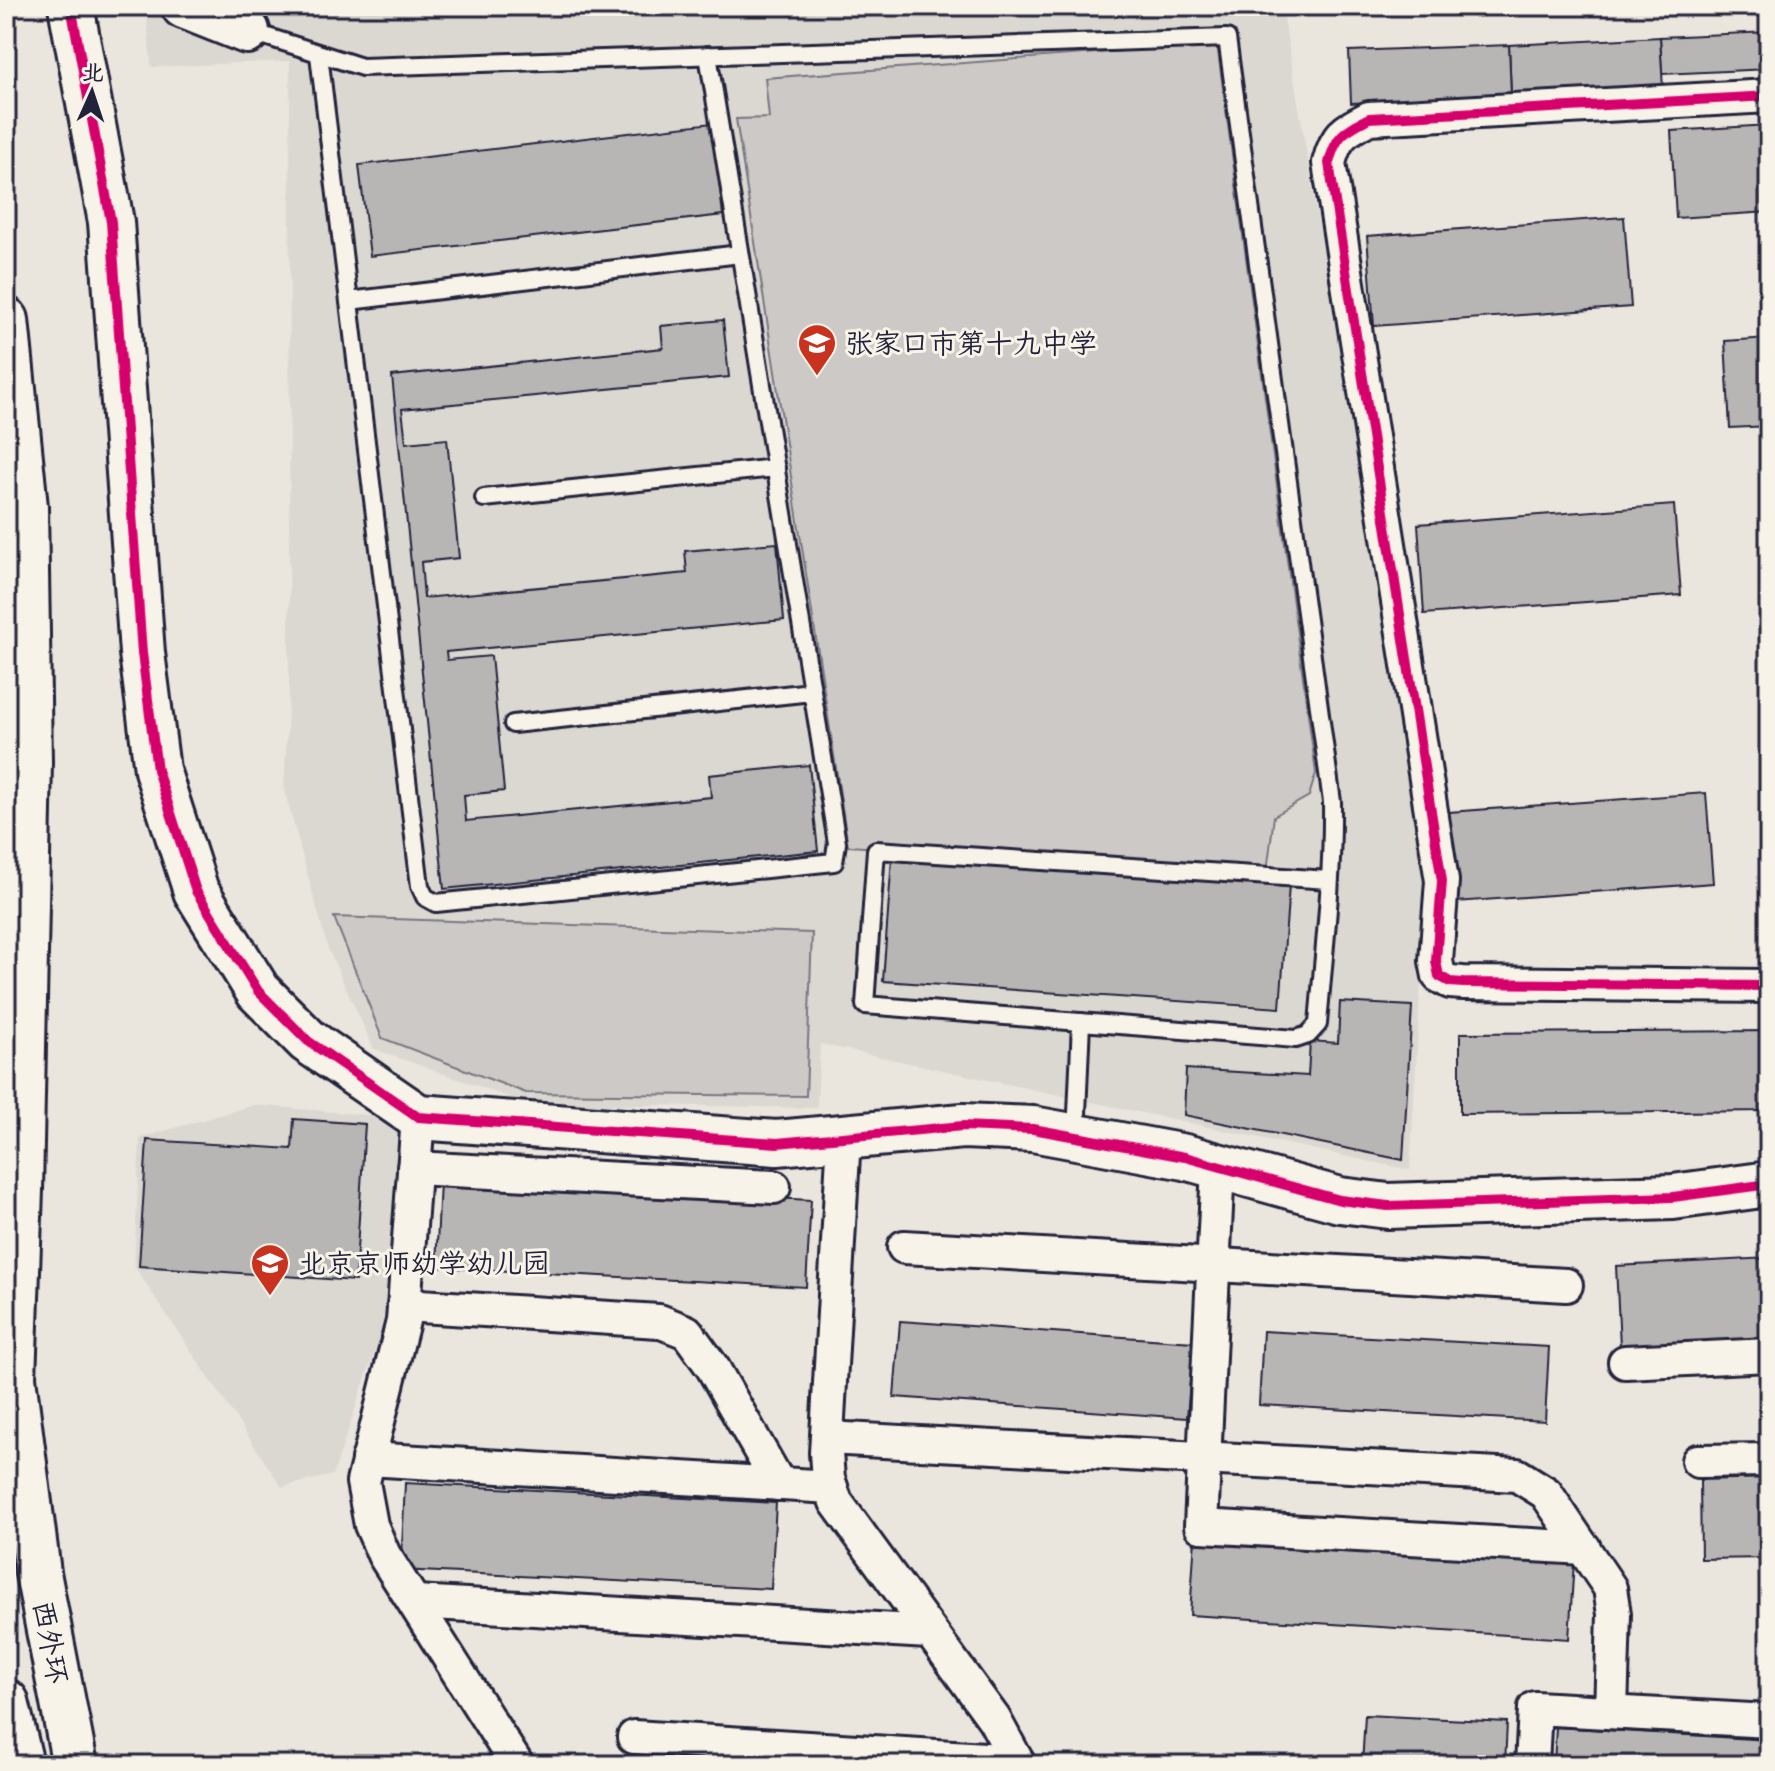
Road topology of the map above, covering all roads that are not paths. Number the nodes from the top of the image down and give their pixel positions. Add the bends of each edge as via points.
1 (71, 6) edge
2 (184, 6) edge
3 (247, 31) joint
4 (319, 55) junction
5 (708, 55) junction
6 (1769, 96) edge
7 (740, 254) junction
8 (349, 301) junction
9 (6, 320) edge
10 (776, 468) junction
11 (484, 498) dead end
12 (812, 692) junction
13 (513, 724) dead end
14 (1329, 880) junction
15 (1769, 986) edge
16 (1081, 1022) junction
17 (418, 1117) junction
18 (1076, 1136) junction
19 (844, 1137) junction
20 (1218, 1166) junction
21 (414, 1168) junction
22 (1769, 1184) edge
23 (774, 1187) dead end
24 (904, 1247) dead end
25 (1213, 1265) junction
26 (1566, 1285) dead end
27 (404, 1305) junction
28 (1769, 1355) edge
29 (1625, 1362) dead end
30 (827, 1438) junction
31 (1204, 1457) junction
32 (368, 1459) junction
33 (1769, 1460) edge
34 (1698, 1461) dead end
35 (779, 1484) junction
36 (831, 1487) junction
37 (1584, 1548) junction
38 (416, 1602) junction
39 (929, 1632) junction
40 (6, 1702) edge
41 (1611, 1712) junction
42 (1769, 1721) edge
43 (634, 1737) dead end
44 (1018, 1763) edge
45 (21, 1765) edge
46 (75, 1765) edge
47 (517, 1765) edge
48 (1532, 1765) edge

1 - 17 main road via 111,222 142,653 157,770 196,891 258,991 308,1041
2 - 3 main road
3 - 4 lane
4 - 5 lane via 362,67
4 - 8 lane
5 - 7 lane
5 - 14 lane via 1227,38 1332,802
6 - 15 street via 1369,118 1334,143 1329,163 1442,881 1439,976 1463,983
7 - 8 lane
7 - 10 lane
8 - 12 lane via 425,897 436,903 834,862 837,843
9 - 46 main road, 西外环 via 25,507 29,762 13,1378 38,1573
10 - 11 lane
10 - 12 lane
12 - 13 lane
14 - 16 lane via 1318,1024 1308,1035 1296,1039
14 - 16 lane via 876,850 865,1005
16 - 18 lane
17 - 19 main road via 777,1143
17 - 21 street
18 - 19 main road via 963,1126
18 - 20 main road
19 - 30 street
20 - 22 main road via 1340,1200 1388,1206 1673,1197
20 - 25 street
21 - 23 street
21 - 27 street
24 - 25 street
25 - 26 street
25 - 31 street
27 - 32 street
27 - 35 street via 659,1321 687,1332
28 - 29 street
30 - 31 street
30 - 36 street
31 - 37 street via 1517,1475 1546,1493
31 - 37 street via 1201,1526
32 - 35 street
32 - 38 street via 363,1482 371,1525
33 - 34 street
35 - 36 street
36 - 39 street via 836,1502
37 - 41 street via 1610,1588
38 - 39 street
38 - 47 street
39 - 44 street via 994,1719
40 - 45 main road, 西外环
41 - 42 street
41 - 48 street via 1535,1708
43 - 44 street

